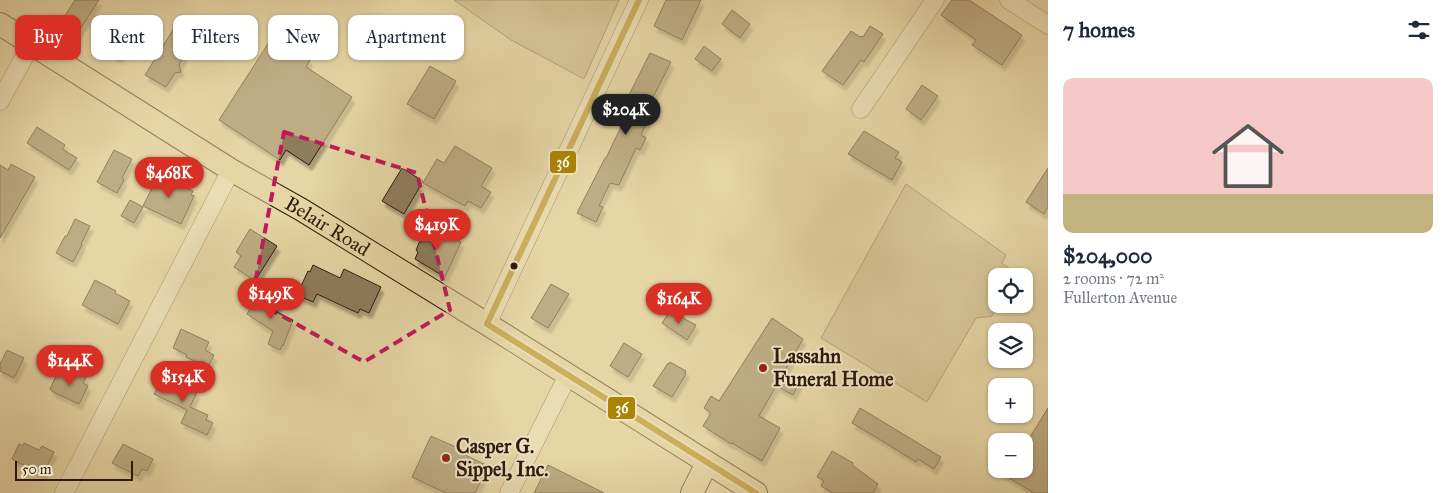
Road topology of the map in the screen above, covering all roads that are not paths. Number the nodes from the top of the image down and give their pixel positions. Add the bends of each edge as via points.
1 (639, 0) edge
2 (934, 0) edge
3 (1009, 0) edge
4 (0, 24) edge
5 (1048, 25) edge
6 (15, 34) edge
7 (23, 60) edge
8 (56, 60) edge
9 (0, 101) edge
10 (861, 109) dead end
11 (231, 170) junction
12 (487, 324) junction
13 (568, 375) junction
14 (707, 463) junction
15 (64, 493) edge
16 (510, 493) edge
17 (692, 493) edge
18 (756, 493) edge

1 - 12 street
2 - 10 street
3 - 5 street
4 - 6 main road, Belair Road
7 - 9 street
8 - 11 main road, Belair Road
11 - 12 main road, Belair Road
11 - 15 street
12 - 13 main road, Belair Road
13 - 14 main road, Belair Road
13 - 16 street
14 - 17 main road
14 - 18 main road, Belair Road

